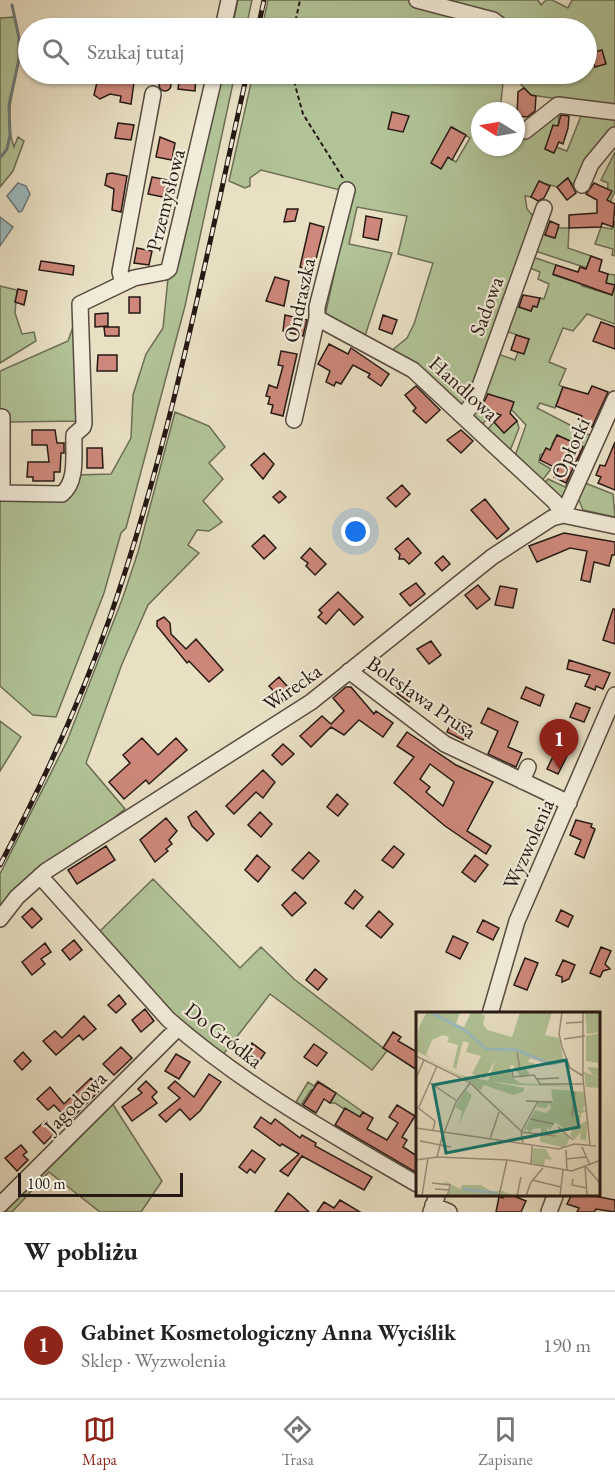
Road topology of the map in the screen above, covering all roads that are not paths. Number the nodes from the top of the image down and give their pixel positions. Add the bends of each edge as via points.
1 (229, 0) edge
2 (417, 0) edge
3 (225, 18) edge
4 (485, 18) edge
5 (213, 84) edge
6 (153, 94) dead end
7 (615, 112) edge
8 (525, 131) dead end
9 (615, 135) edge
10 (582, 184) dead end
11 (347, 190) road end
12 (544, 208) dead end
13 (123, 283) junction
14 (317, 318) junction
15 (615, 399) edge
16 (464, 415) junction
17 (0, 417) edge
18 (294, 420) dead end
19 (563, 515) junction
20 (615, 526) edge
21 (349, 671) junction
22 (615, 695) edge
23 (569, 803) junction
24 (40, 876) junction
25 (0, 919) edge
26 (491, 1012) edge
27 (178, 1028) junction
28 (416, 1183) edge
29 (555, 1197) edge
30 (435, 1201) edge
31 (0, 1205) edge
32 (448, 1212) edge
33 (549, 1212) edge

1 - 3 street
2 - 4 street
5 - 13 street, Przemysłowa via 170,269
6 - 13 street via 120,272
7 - 8 street via 555,106
9 - 10 street via 591,165
11 - 14 street, Ondraszka
12 - 16 street, Sadowa via 475,400
13 - 17 street, Przemysłowa via 80,304 84,423 74,435 71,484 62,494 2,493
14 - 16 street, Handlowa via 413,370
14 - 18 street, Ondraszka
15 - 19 street, Opłotki
16 - 19 street, Handlowa via 555,502
19 - 20 street
19 - 21 street, Wirecka via 552,518 492,557
21 - 23 street, Bolesława Prusa via 440,741 525,775
21 - 24 street, Wirecka via 311,702
22 - 23 street, Wyzwolenia
23 - 26 street, Wyzwolenia via 517,921
24 - 25 street, Wirecka
24 - 27 street, Do Gródka
27 - 28 street, Do Gródka via 250,1084
27 - 31 street, Jagodowa
29 - 33 street
30 - 32 street

